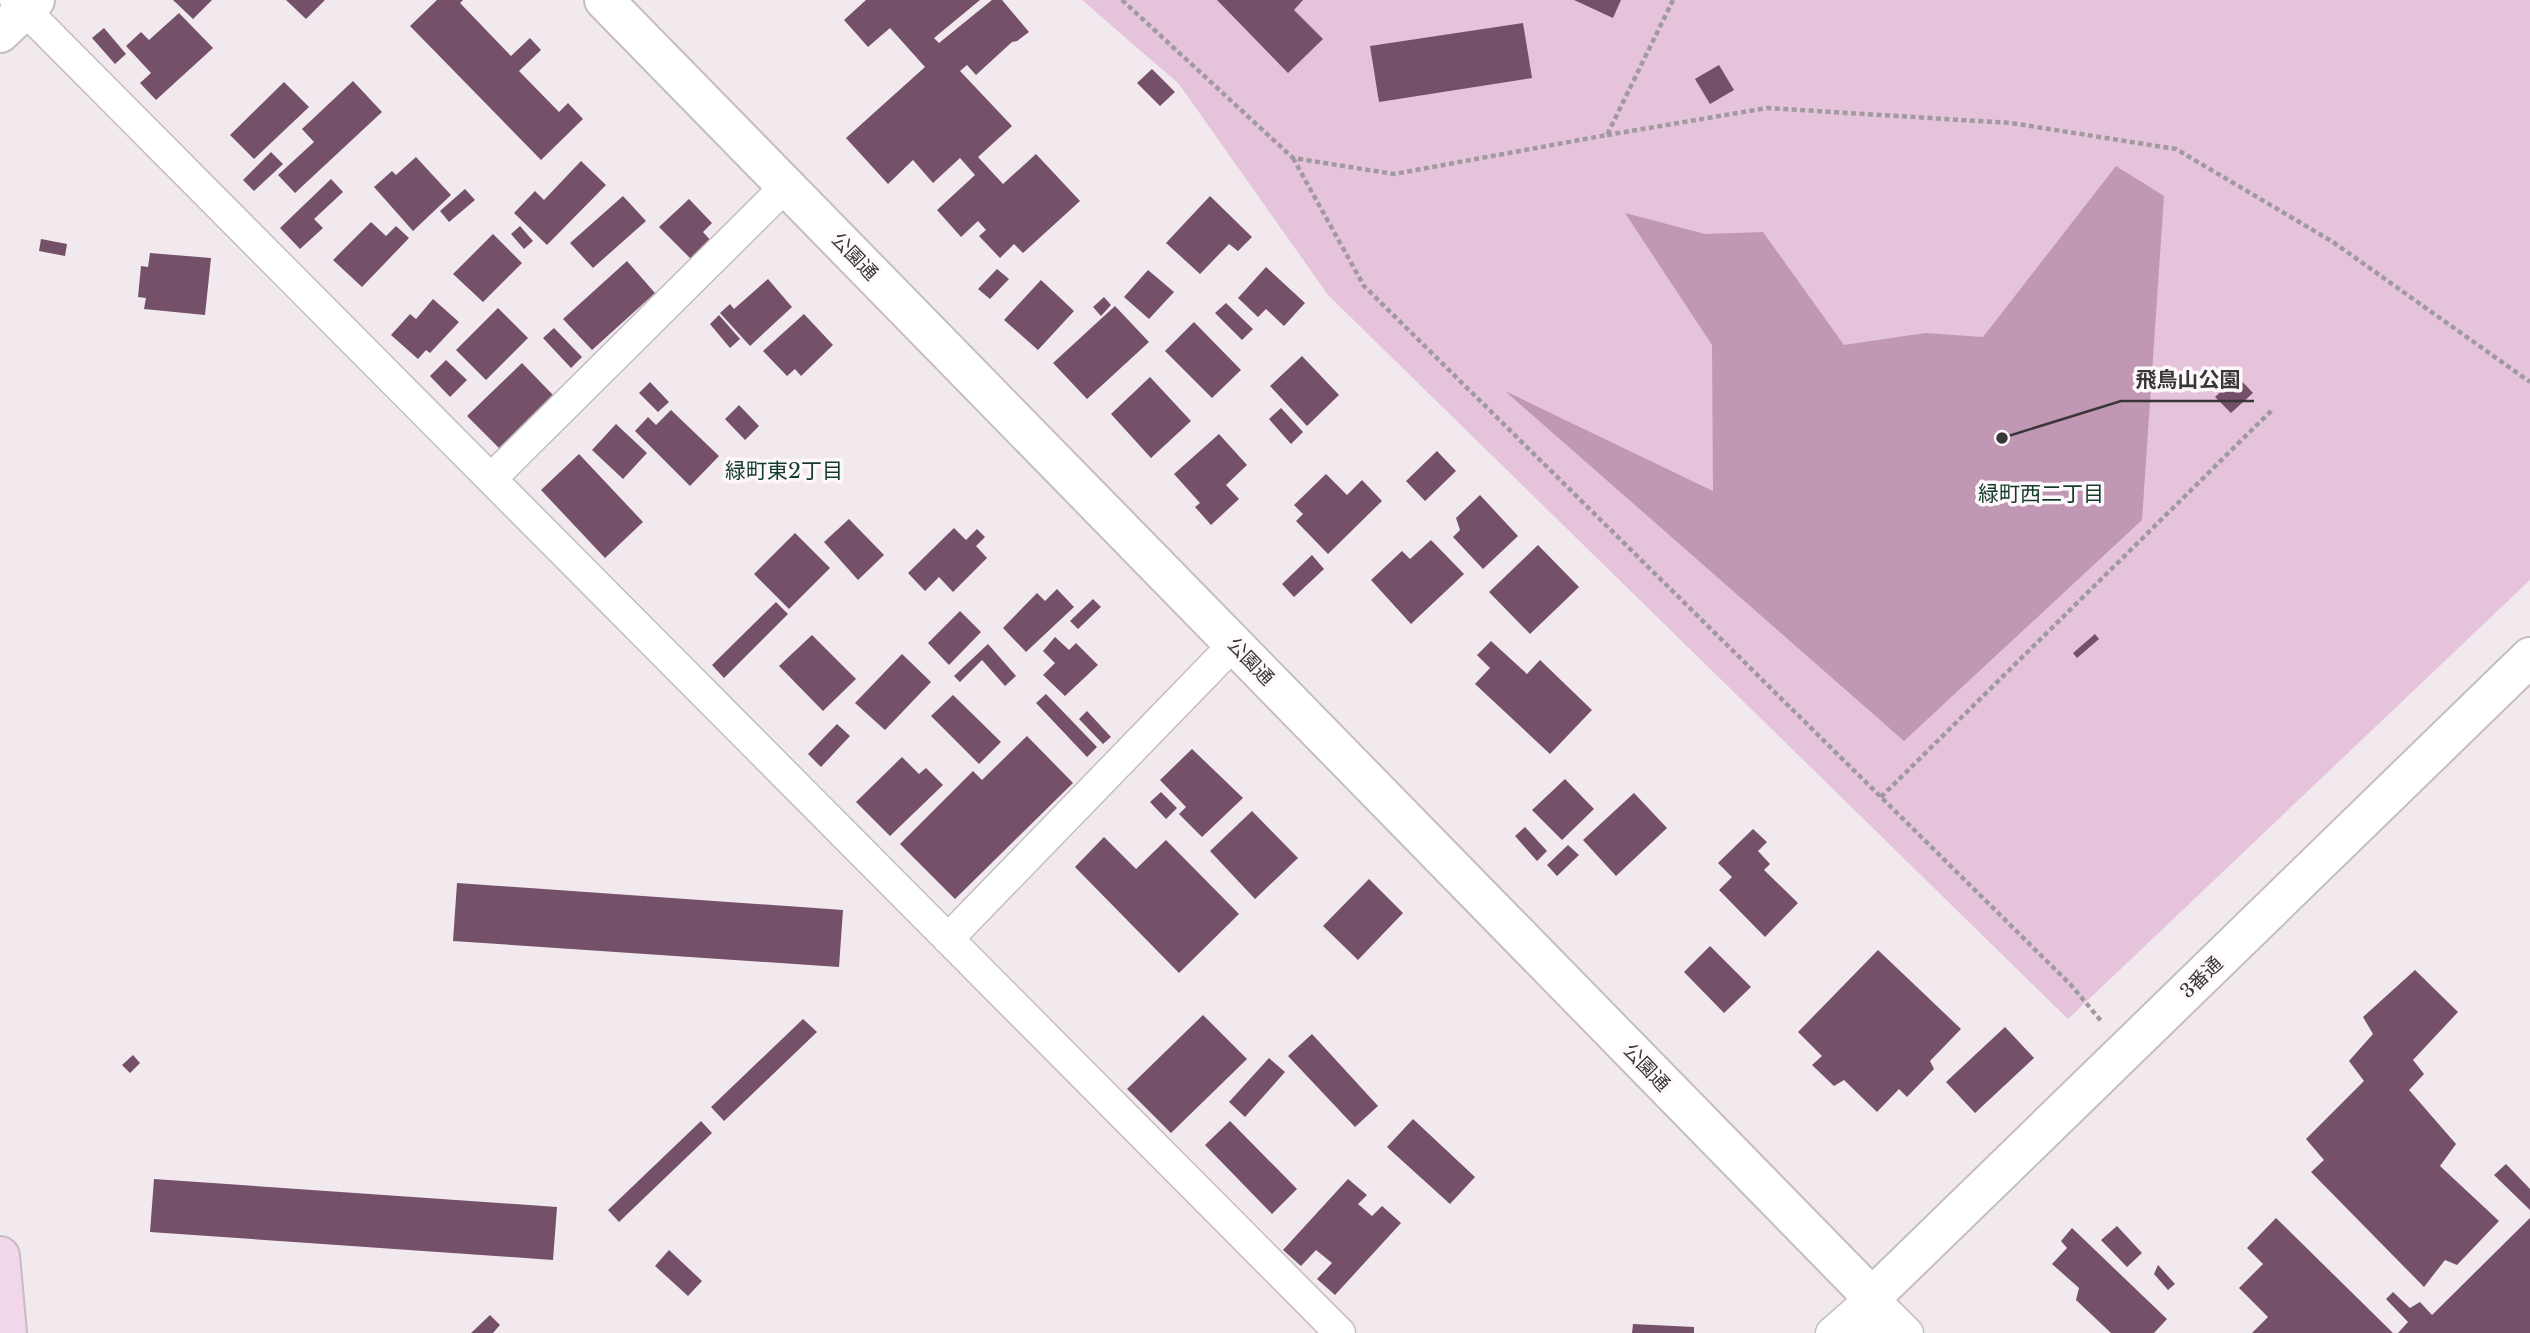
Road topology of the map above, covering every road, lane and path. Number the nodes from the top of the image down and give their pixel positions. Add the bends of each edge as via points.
1 (604, 0) edge
2 (1122, 0) edge
3 (1673, 0) edge
4 (19, 11) edge
5 (1607, 135) junction
6 (1293, 158) junction
7 (786, 186) junction
8 (2530, 382) edge
9 (2273, 409) dead end
10 (491, 479) junction
11 (1234, 644) junction
12 (2530, 657) edge
13 (1881, 797) junction
14 (948, 939) junction
15 (2102, 1022) dead end
16 (0, 1256) edge
17 (1872, 1315) edge
18 (7, 1333) edge
19 (1340, 1333) edge
20 (1831, 1333) edge
21 (1908, 1333) edge

1 - 7 street, 公園通
2 - 6 path
3 - 5 path
4 - 10 street
5 - 6 path via 1394,174
5 - 8 path via 1767,108 2011,123 2176,149 2333,242
6 - 13 path via 1364,286
7 - 10 street
7 - 11 street, 公園通
9 - 13 path
10 - 14 street
11 - 14 street
11 - 17 street, 公園通
12 - 17 street, 3番通
13 - 15 path via 2071,985
14 - 19 street
16 - 18 main road
17 - 20 street
17 - 21 street

